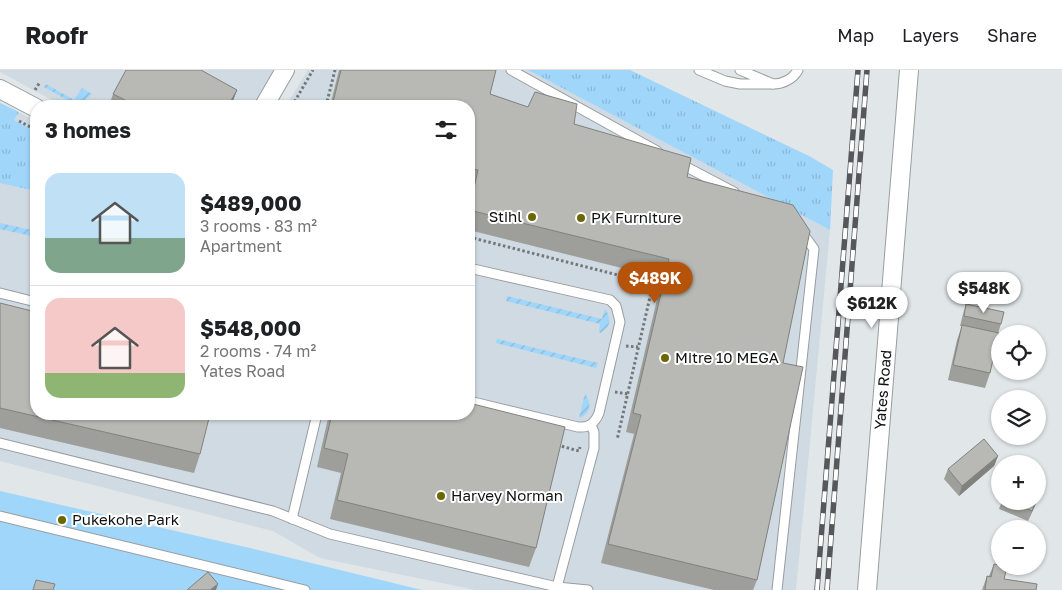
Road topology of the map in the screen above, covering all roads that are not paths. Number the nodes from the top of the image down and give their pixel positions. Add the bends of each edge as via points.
1 (285, 70) edge
2 (511, 70) edge
3 (699, 70) edge
4 (740, 70) edge
5 (798, 70) edge
6 (909, 70) edge
7 (772, 84) junction
8 (0, 89) edge
9 (36, 99) edge
10 (268, 100) edge
11 (738, 194) edge
12 (797, 225) edge
13 (475, 269) edge
14 (0, 293) edge
15 (30, 300) edge
16 (475, 402) edge
17 (316, 420) edge
18 (592, 425) junction
19 (0, 443) edge
20 (0, 516) edge
21 (292, 519) junction
22 (557, 587) junction
23 (306, 590) edge
24 (588, 590) edge
25 (777, 590) edge
26 (867, 590) edge

1 - 10 street
2 - 11 lane
3 - 7 lane via 740,84
4 - 7 lane
5 - 7 lane via 787,81
6 - 26 street, Yates Road
8 - 9 street
12 - 25 lane via 814,249
13 - 18 lane via 604,297 616,306 619,328 599,413
14 - 15 lane
16 - 18 lane via 578,427
17 - 21 lane
18 - 22 lane via 594,448
19 - 21 lane via 273,511
20 - 23 lane
21 - 22 lane via 330,534
22 - 24 lane

